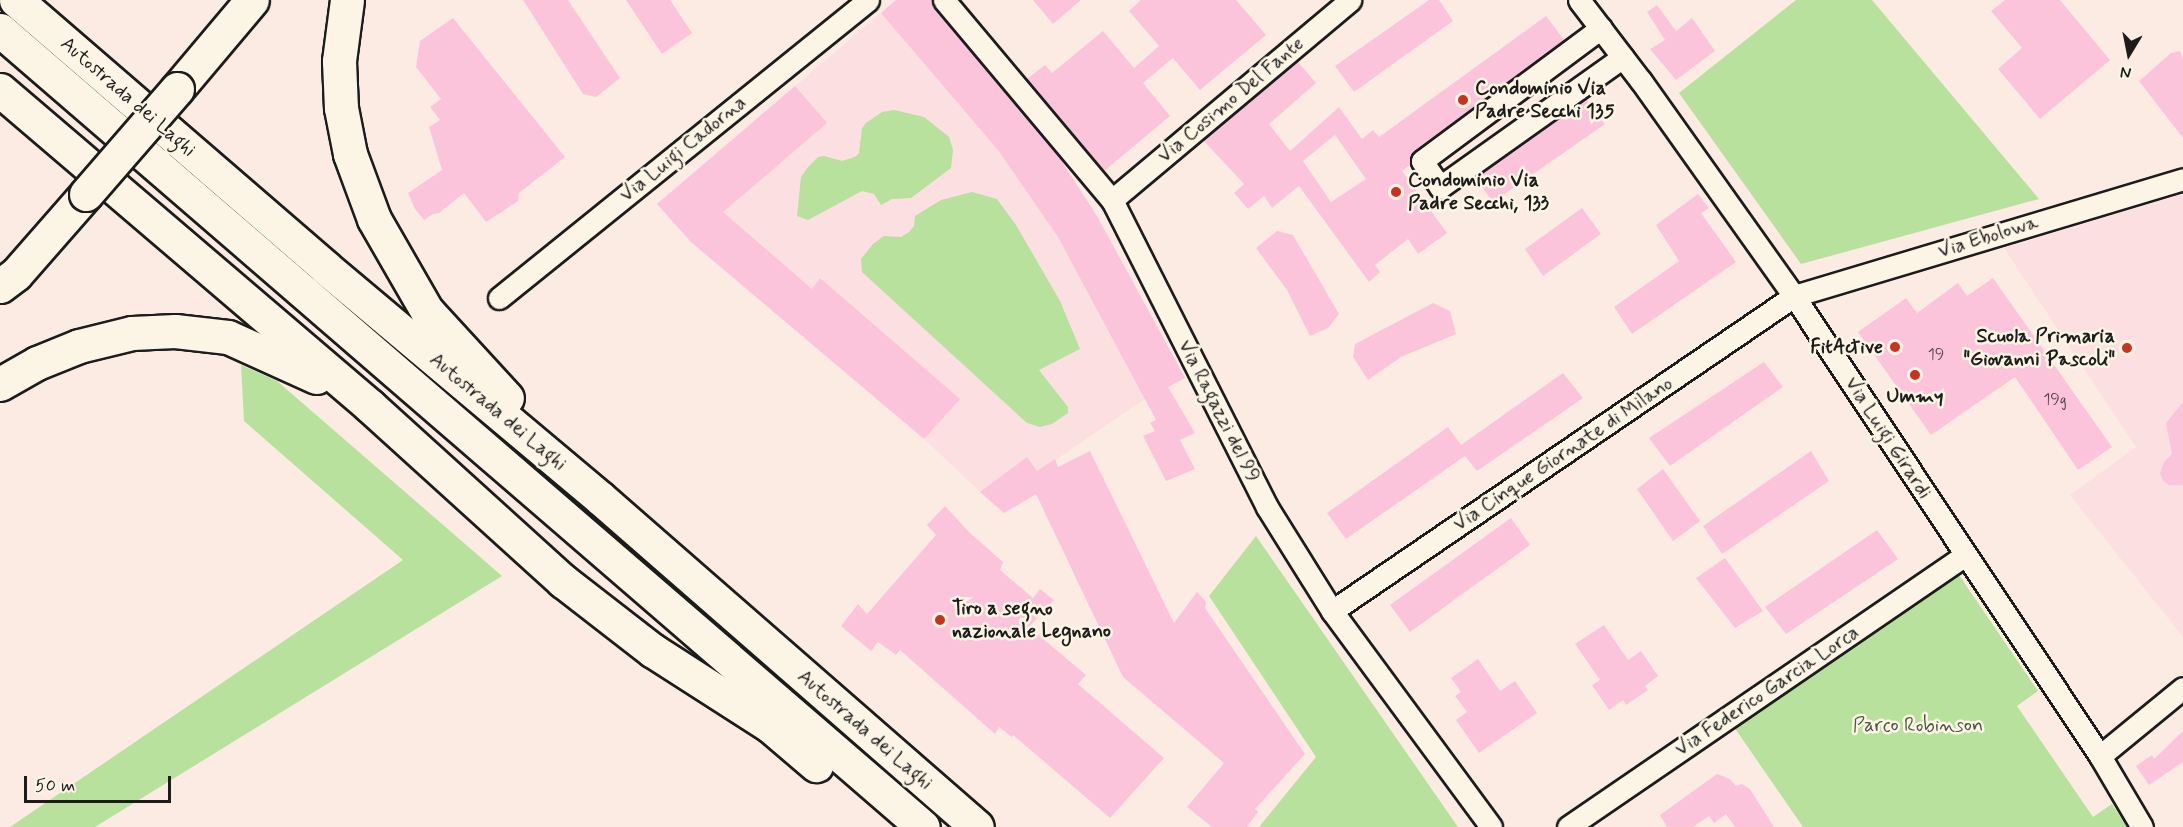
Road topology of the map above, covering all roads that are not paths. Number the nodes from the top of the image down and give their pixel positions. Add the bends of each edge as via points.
1 (16, 0) edge
2 (252, 0) edge
3 (347, 0) edge
4 (868, 0) edge
5 (944, 0) edge
6 (1350, 0) edge
7 (1579, 0) edge
8 (1601, 28) junction
9 (0, 30) edge
10 (1623, 57) junction
11 (0, 90) edge
12 (2183, 179) edge
13 (1112, 200) junction
14 (0, 286) edge
15 (1794, 296) junction
16 (499, 298) dead end
17 (0, 384) edge
18 (600, 498) junction
19 (475, 503) junction
20 (1965, 555) junction
21 (1332, 611) junction
22 (2183, 688) edge
23 (2100, 756) junction
24 (896, 827) edge
25 (923, 827) edge
26 (977, 827) edge
27 (1491, 827) edge
28 (1568, 827) edge
29 (2142, 827) edge

1 - 18 highway, Autostrada dei Laghi
2 - 14 highway, bridge via 16,274
3 - 18 highway via 339,62 341,108 350,154 374,219 427,311
4 - 16 street, Via Luigi Cadorna
5 - 13 street, Via Ragazzi del 99
6 - 13 street, Via Cosimo Del Fante
7 - 8 street, Via Luigi Girardi
8 - 10 street, Via Luigi Girardi
8 - 10 street via 1422,161 1440,187
9 - 25 highway, Autostrada dei Laghi
10 - 15 street, Via Luigi Girardi
11 - 19 highway via 370,406
12 - 15 street, Via Ebolowa
13 - 21 street, Via Ragazzi del 99 via 1267,507
15 - 20 street, Via Luigi Girardi
15 - 21 street, Via Cinque Giornate di Milano
17 - 19 highway via 79,346 132,333 175,331 228,337 320,380
18 - 26 highway, Autostrada dei Laghi
19 - 24 highway via 563,581 652,650 769,725
20 - 23 street, Via Luigi Girardi
20 - 28 street, Via Federico Garcia Lorca
21 - 27 street, Via Ragazzi del 99
22 - 23 street
23 - 29 street, Via Luigi Girardi

